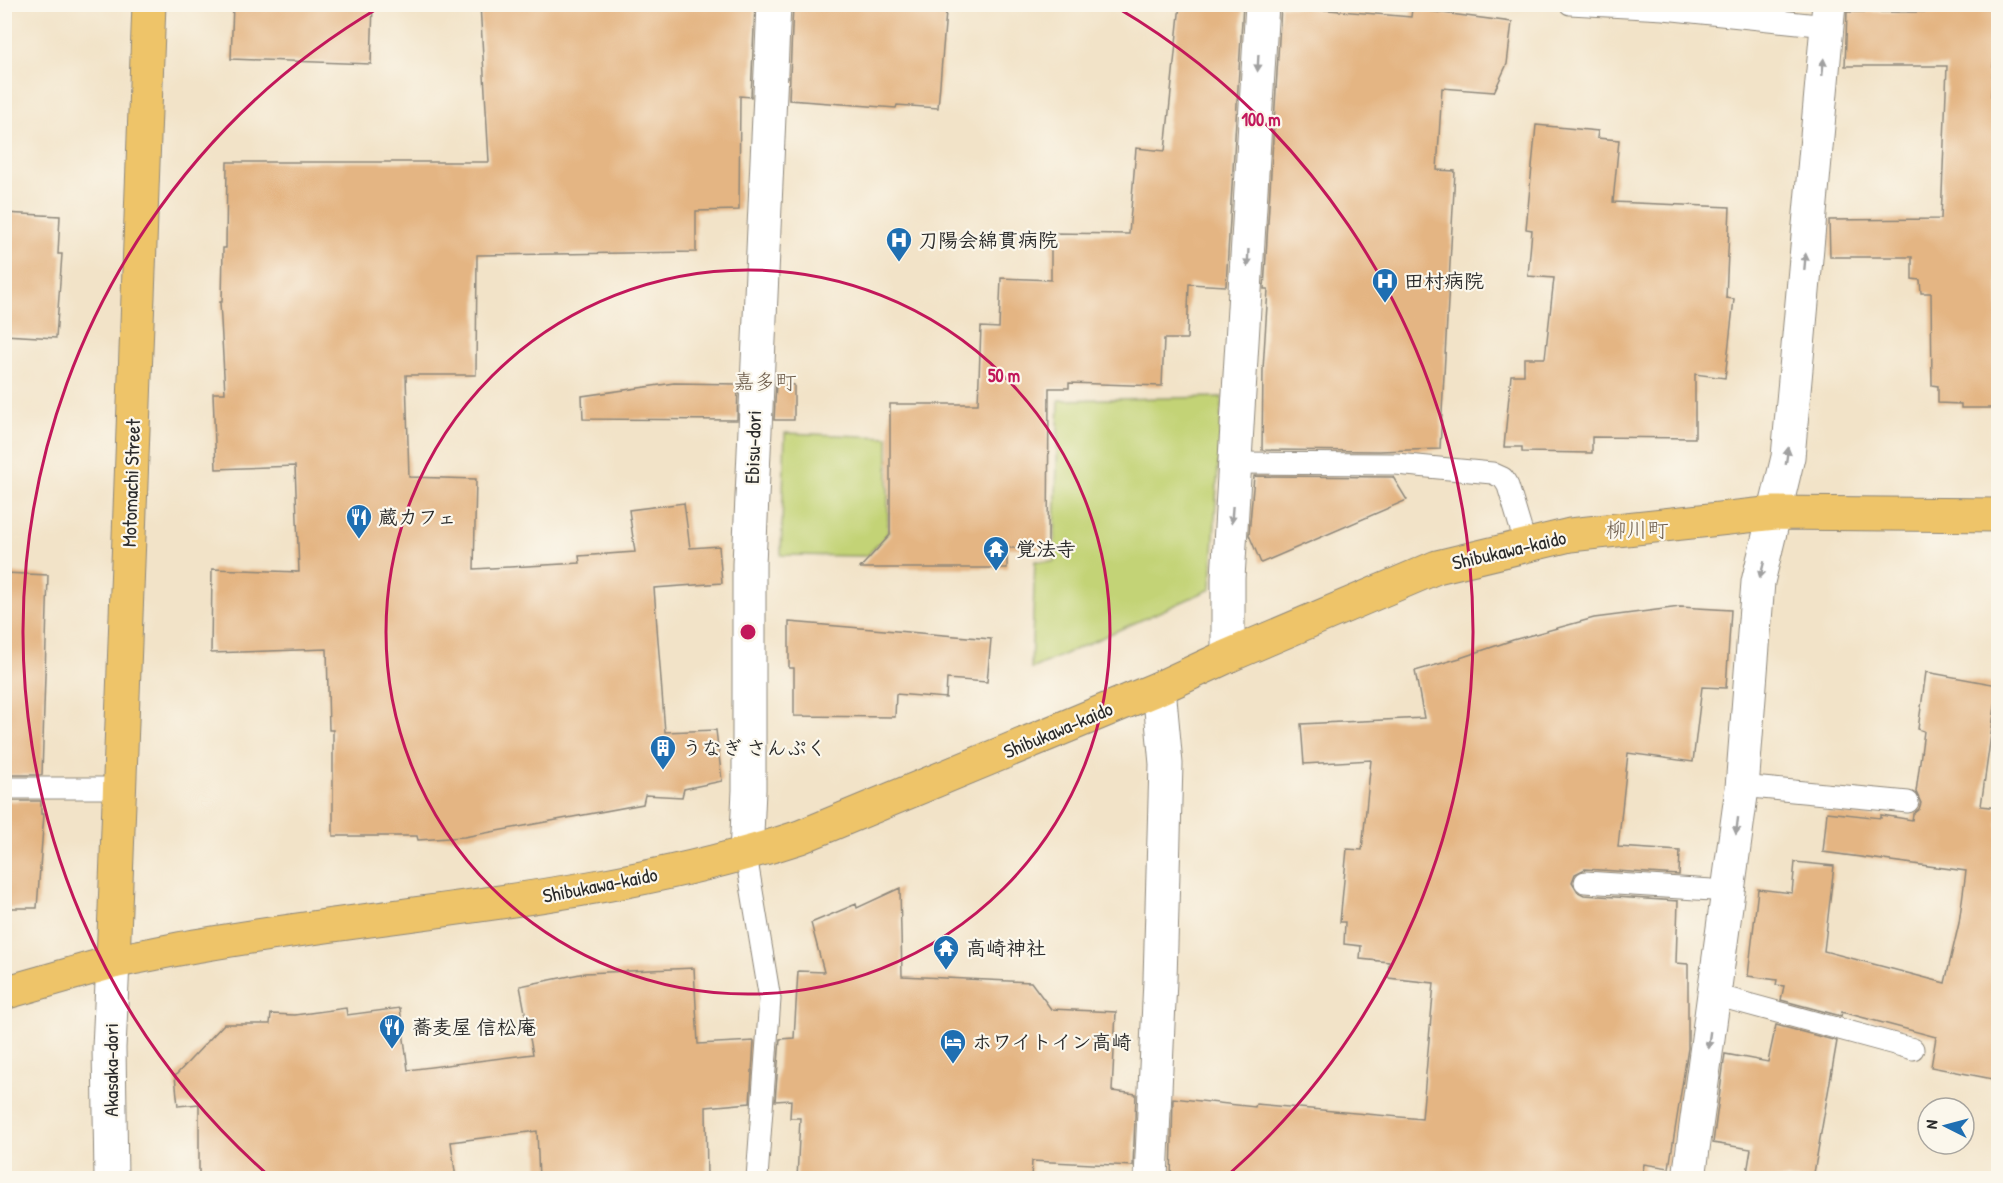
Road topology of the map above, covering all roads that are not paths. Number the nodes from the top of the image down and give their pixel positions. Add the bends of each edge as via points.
1 (149, 4) edge
2 (774, 4) edge
3 (1262, 4) edge
4 (1570, 4) edge
5 (1828, 15) edge
6 (1235, 463) junction
7 (1775, 513) junction
8 (1998, 515) edge
9 (1526, 546) junction
10 (1228, 656) junction
11 (1159, 688) junction
12 (1741, 786) junction
13 (4, 788) edge
14 (120, 788) junction
15 (1908, 802) dead end
16 (746, 855) junction
17 (1585, 882) dead end
18 (1728, 891) junction
19 (113, 962) junction
20 (4, 993) edge
21 (1715, 995) junction
22 (1913, 1049) dead end
23 (111, 1179) edge
24 (757, 1179) edge
25 (1151, 1179) edge
26 (1689, 1179) edge

1 - 14 main road, Motomachi Street
2 - 16 street, Ebisu-dori via 749,564
3 -> 6 street
4 - 5 lane
7 -> 5 street via 1788,457
6 - 9 lane via 1396,464 1492,473 1503,478 1508,486
6 -> 10 street
7 - 8 main road, Shibukawa-kaido
7 - 9 main road, Shibukawa-kaido via 1570,535
7 -> 12 street via 1758,582
9 - 10 main road, Shibukawa-kaido via 1437,567
10 - 11 main road, Shibukawa-kaido
11 - 16 main road, Shibukawa-kaido via 800,837
11 - 25 street via 1166,764
12 - 15 lane
12 -> 18 street
13 - 14 lane
14 - 19 main road, Motomachi Street
16 - 19 main road, Shibukawa-kaido via 510,902 207,944
16 - 24 lane via 770,999
17 - 18 lane
18 - 21 street
19 - 20 main road, Shibukawa-kaido
19 - 23 street, Akasaka-dori
21 - 22 lane
21 -> 26 street

